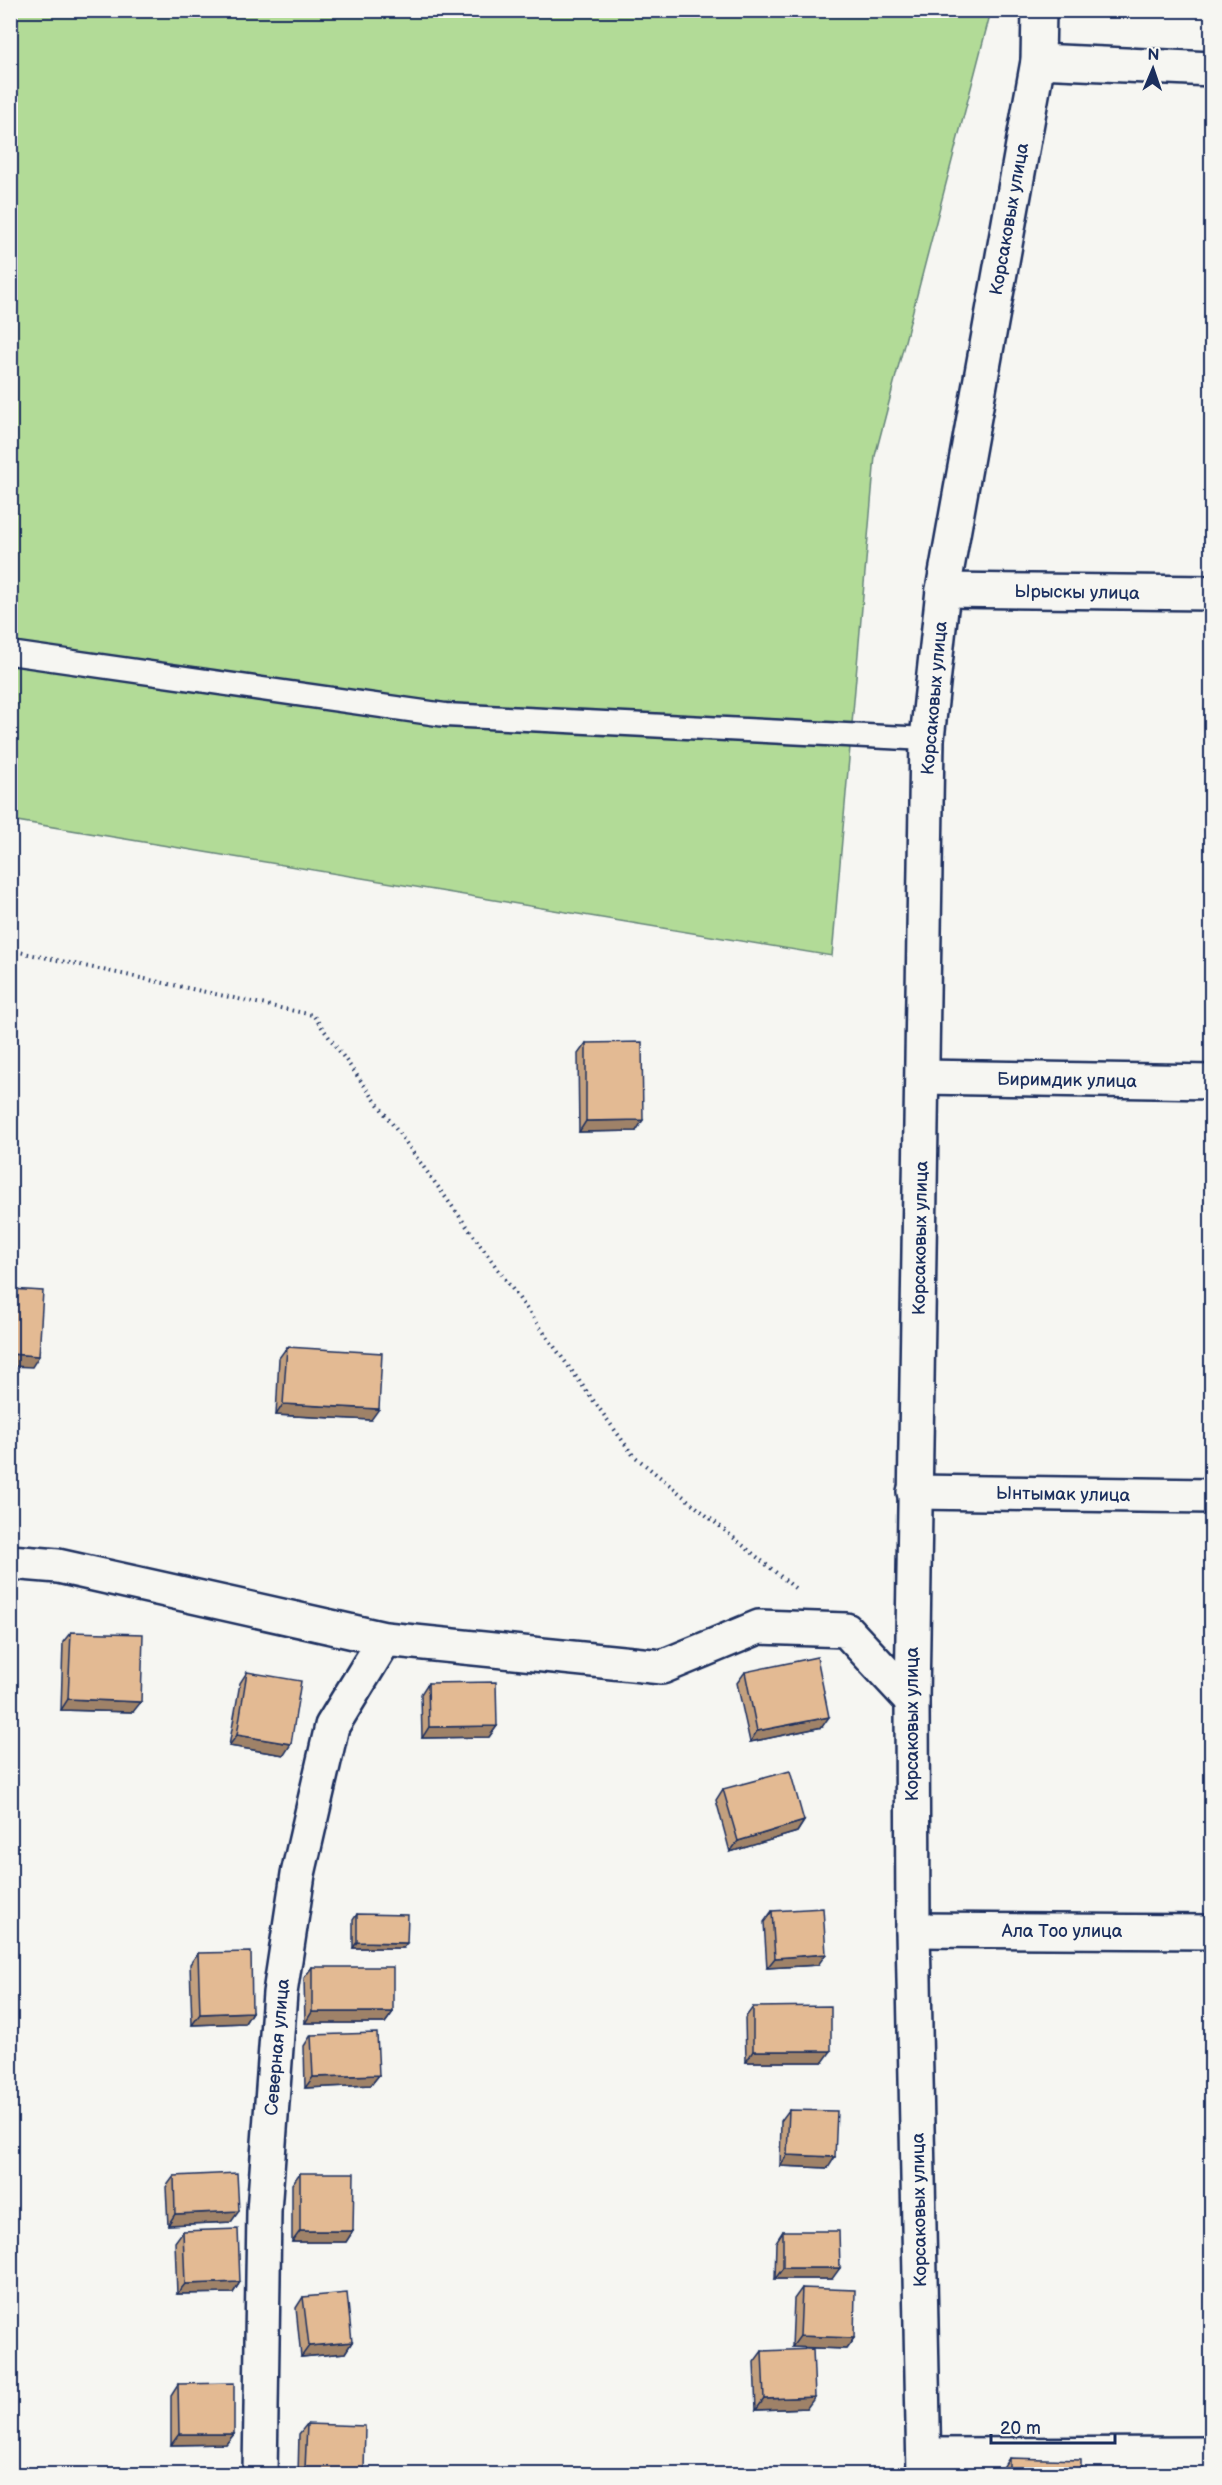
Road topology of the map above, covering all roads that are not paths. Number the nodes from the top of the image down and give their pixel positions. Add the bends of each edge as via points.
1 (1039, 10) edge
2 (1038, 61) junction
3 (1212, 69) edge
4 (943, 590) junction
5 (1212, 593) edge
6 (10, 653) edge
7 (927, 739) junction
8 (923, 1077) junction
9 (1212, 1082) edge
10 (914, 1492) junction
11 (1212, 1496) edge
12 (10, 1562) edge
13 (385, 1639) junction
14 (912, 1701) junction
15 (913, 1930) junction
16 (1212, 1932) edge
17 (1212, 2454) edge
18 (924, 2465) edge
19 (260, 2475) edge

1 - 2 street, Корсаковых улица
2 - 3 street
2 - 4 street, Корсаковых улица
4 - 5 street, Ырыскы улица
4 - 7 street, Корсаковых улица
6 - 7 lane via 446,715
7 - 8 street, Корсаковых улица
8 - 9 street, Биримдик улица
8 - 10 street, Корсаковых улица
10 - 11 street, Ынтымак улица
10 - 14 street, Корсаковых улица
12 - 13 street via 58,1566
13 - 14 street via 662,1667 759,1627 846,1630
13 - 19 street, Северная улица via 332,1726 298,1874 280,1992 264,2211
14 - 15 street, Корсаковых улица
15 - 16 street, Ала Тоо улица
15 - 18 street, Корсаковых улица
17 - 18 street

